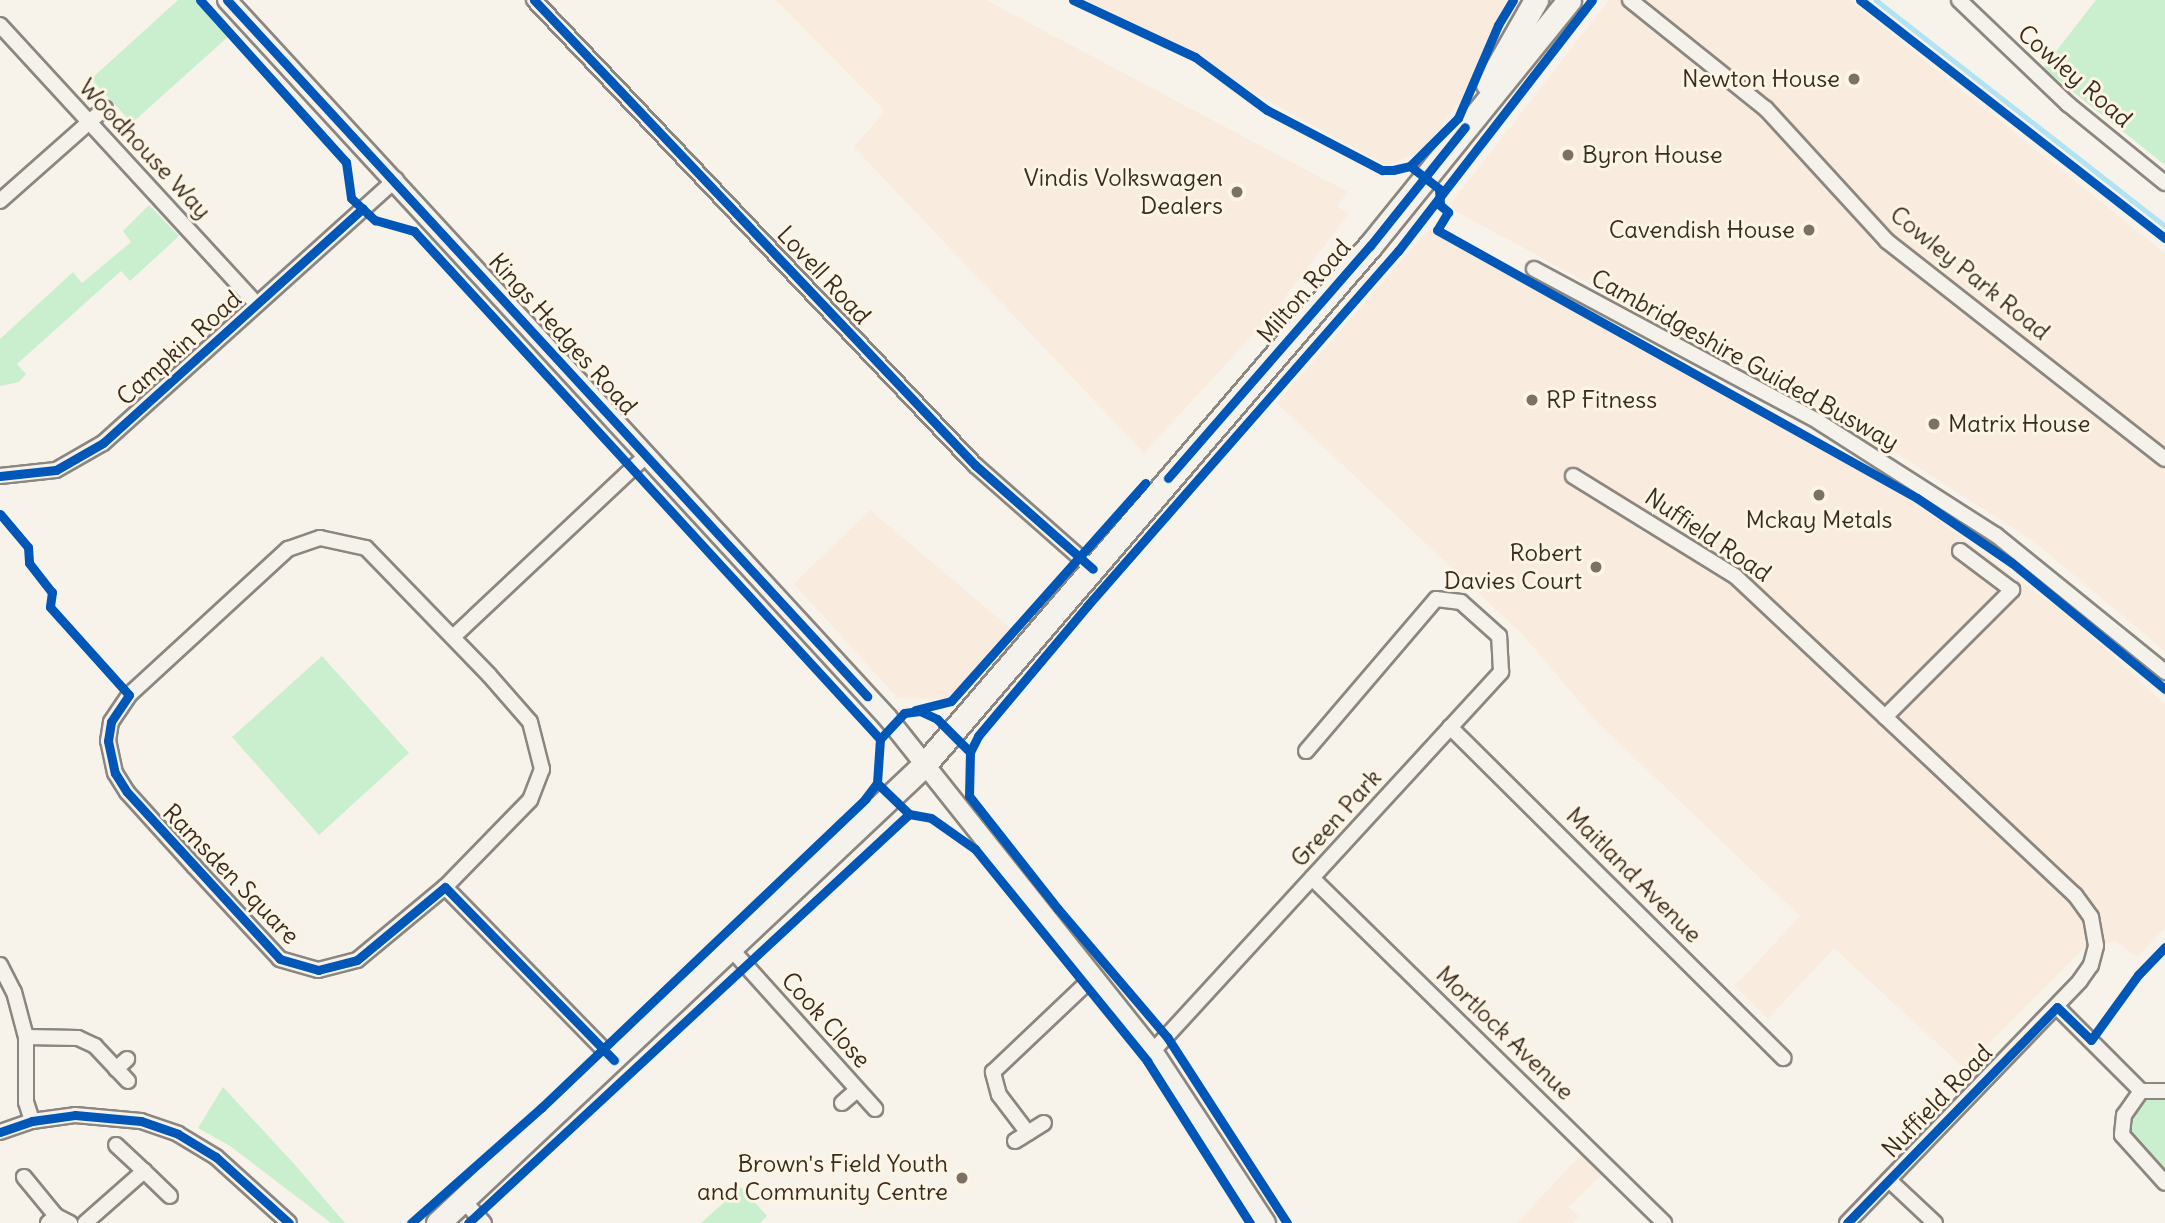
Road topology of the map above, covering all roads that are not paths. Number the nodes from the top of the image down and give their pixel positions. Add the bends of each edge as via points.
1 (227, 0) edge
2 (534, 0) edge
3 (1536, 0) edge
4 (1550, 0) edge
5 (1569, 0) edge
6 (1630, 0) edge
7 (1959, 0) edge
8 (0, 25) edge
9 (1507, 51) junction
10 (106, 108) dead end
11 (87, 123) junction
12 (1465, 127) junction
13 (396, 179) junction
14 (2165, 183) edge
15 (0, 201) edge
16 (1534, 269) dead end
17 (257, 304) junction
18 (647, 456) junction
19 (2165, 459) edge
20 (0, 476) edge
21 (1573, 476) dead end
22 (1960, 551) dead end
23 (1094, 569) junction
24 (453, 637) junction
25 (2165, 672) edge
26 (1885, 716) junction
27 (1450, 727) junction
28 (1306, 751) dead end
29 (925, 764) junction
30 (1312, 878) junction
31 (445, 887) junction
32 (732, 950) junction
33 (1, 971) edge
34 (1094, 976) junction
35 (2057, 1007) junction
36 (26, 1037) junction
37 (1153, 1051) junction
38 (1783, 1058) dead end
39 (614, 1060) junction
40 (128, 1081) dead end
41 (857, 1090) junction
42 (2141, 1091) junction
43 (2165, 1091) edge
44 (842, 1104) dead end
45 (875, 1110) dead end
46 (32, 1121) junction
47 (1044, 1123) dead end
48 (0, 1132) edge
49 (1028, 1133) junction
50 (1015, 1141) dead end
51 (116, 1145) dead end
52 (144, 1171) junction
53 (24, 1177) dead end
54 (1889, 1180) junction
55 (2165, 1183) edge
56 (170, 1196) dead end
57 (463, 1200) junction
58 (58, 1221) edge
59 (85, 1223) edge
60 (289, 1223) edge
61 (438, 1223) edge
62 (484, 1223) edge
63 (1266, 1223) edge
64 (1664, 1223) edge
65 (1847, 1223) edge
66 (1935, 1223) edge

1 - 13 street, Kings Hedges Road
2 - 23 street, Lovell Road via 975,465
3 - 9 main road, Milton Road
4 - 9 main road via 1528,34
5 - 12 main road, Milton Road
6 - 19 street, Cowley Park Road via 1766,109 1887,241
7 - 14 street, Cowley Road via 2068,104
8 - 11 street, Woodhouse Way
9 - 12 main road, Milton Road
10 - 11 street
11 - 15 street
11 - 17 street, Woodhouse Way
12 - 23 main road, Milton Road via 1370,246 1176,466
13 - 17 street, Campkin Road
13 - 18 street, Kings Hedges Road
16 - 25 street, Cambridgeshire Guided Busway via 1819,422 1996,535
17 - 20 street, Campkin Road via 103,443 56,470
18 - 24 street
18 - 29 street, Kings Hedges Road
21 - 26 street, Nuffield Road via 1735,576
22 - 26 street via 2012,590
23 - 29 main road, Milton Road
24 - 31 street, Ramsden Square via 530,722 542,769 530,800
24 - 31 street, Ramsden Square via 366,548 337,539 302,542 288,549 129,695 114,715 108,741 115,773 127,792 280,959 297,967 331,969 357,960
26 - 35 street, Nuffield Road via 2076,895 2091,917 2096,946 2091,965
27 - 28 street, Green Park via 1504,666 1499,636 1469,610 1445,597 1427,604 1412,628
27 - 30 street, Green Park
27 - 38 street, Maitland Avenue
29 - 32 main road, Milton Road
29 - 34 street, Kings Hedges Road
30 - 37 street, Green Park
30 - 64 street, Mortlock Avenue
31 - 39 street
32 - 39 main road, Milton Road
32 - 41 street, Cook Close
33 - 36 street
34 - 37 street, Kings Hedges Road
34 - 49 street via 993,1072 999,1095
35 - 42 street
35 - 54 street, Nuffield Road
36 - 40 street via 78,1038 121,1064
36 - 46 street via 26,1102
37 - 63 street, Kings Hedges Road
39 - 57 main road, Milton Road
41 - 44 street, Cook Close
41 - 45 street, Cook Close
42 - 43 street
42 - 55 street via 2124,1115 2122,1135
46 - 48 street
46 - 60 street via 104,1114 178,1134 216,1157
47 - 49 street
49 - 50 street
51 - 52 street
52 - 56 street
52 - 59 street
53 - 58 street
54 - 65 street, Nuffield Road
54 - 66 street
57 - 61 main road, Milton Road
57 - 62 street

